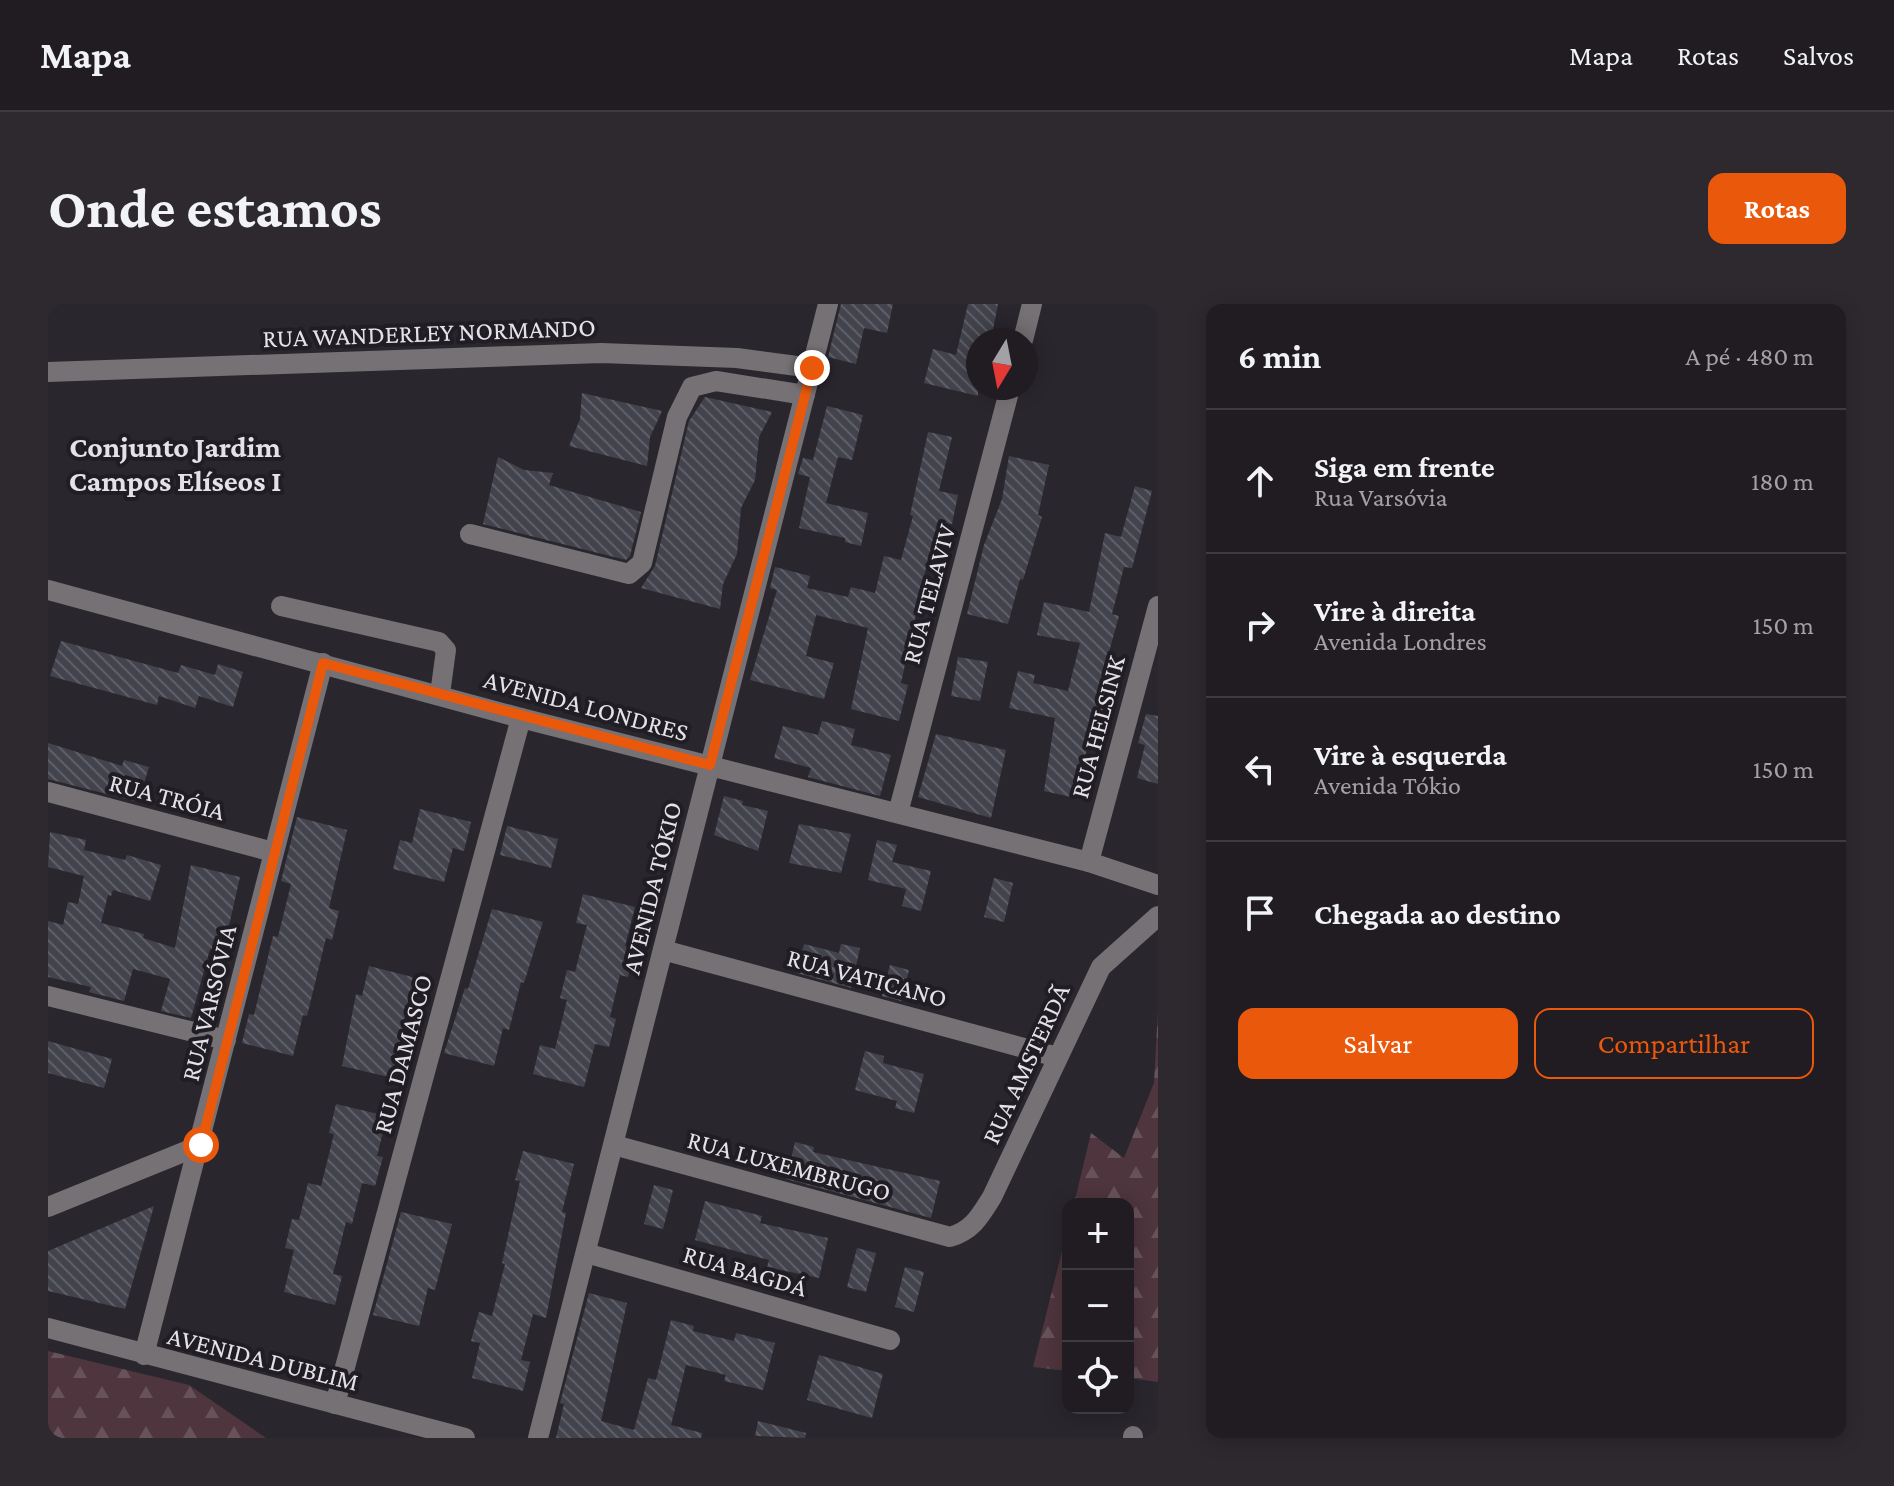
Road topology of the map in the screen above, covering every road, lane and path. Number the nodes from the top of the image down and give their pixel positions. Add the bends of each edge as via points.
1 (828, 304) edge
2 (1032, 304) edge
3 (1026, 328) edge
4 (812, 368) junction
5 (48, 372) edge
6 (805, 395) junction
7 (1007, 400) edge
8 (470, 534) dead end
9 (48, 590) edge
10 (281, 606) dead end
11 (1158, 606) edge
12 (323, 663) junction
13 (440, 694) junction
14 (521, 718) junction
15 (710, 765) junction
16 (48, 792) edge
17 (898, 813) junction
18 (273, 852) junction
19 (1089, 862) junction
20 (1158, 885) edge
21 (1158, 916) edge
22 (663, 950) junction
23 (48, 996) edge
24 (226, 1040) junction
25 (1057, 1057) junction
26 (201, 1145) junction
27 (614, 1145) junction
28 (48, 1207) edge
29 (950, 1237) joint
30 (586, 1253) junction
31 (48, 1328) edge
32 (890, 1340) dead end
33 (144, 1355) junction
34 (335, 1404) junction
35 (465, 1438) edge
36 (538, 1438) edge

1 - 4 street, AVENIDA TÓKIO
2 - 3 street
4 - 5 street, RUA WANDERLEY NORMANDO via 737,358 601,353
4 - 6 street, AVENIDA TÓKIO
6 - 8 street via 716,381 692,387 677,417 642,563 629,574
6 - 15 street, AVENIDA TÓKIO
7 - 17 street, RUA TELAVIV
9 - 12 street, AVENIDA LONDRES
10 - 13 street via 439,642 446,650
11 - 19 street, RUA HELSINK
12 - 13 street, AVENIDA LONDRES
12 - 18 street, RUA VARSÓVIA
13 - 14 street, AVENIDA LONDRES
14 - 15 street, AVENIDA LONDRES
14 - 34 street, RUA DAMASCO
15 - 17 street, AVENIDA LONDRES
15 - 22 street, AVENIDA TÓKIO
16 - 18 street, RUA TRÓIA
17 - 19 street, AVENIDA LONDRES
18 - 24 street, RUA VARSÓVIA
19 - 20 street, AVENIDA LONDRES
21 - 25 street, RUA AMSTERDÃ via 1101,967
22 - 25 street, RUA VATICANO
22 - 27 street, AVENIDA TÓKIO
23 - 24 street
24 - 26 street, RUA VARSÓVIA
25 - 29 street, RUA AMSTERDÃ via 992,1197 976,1223
26 - 28 street
26 - 33 street, RUA VARSÓVIA
27 - 29 street, RUA LUXEMBRUGO
27 - 30 street, AVENIDA TÓKIO
30 - 32 street, RUA BAGDÁ
30 - 36 street, AVENIDA TÓKIO
31 - 33 street, AVENIDA DUBLIM
33 - 34 street, AVENIDA DUBLIM
34 - 35 street, AVENIDA DUBLIM

